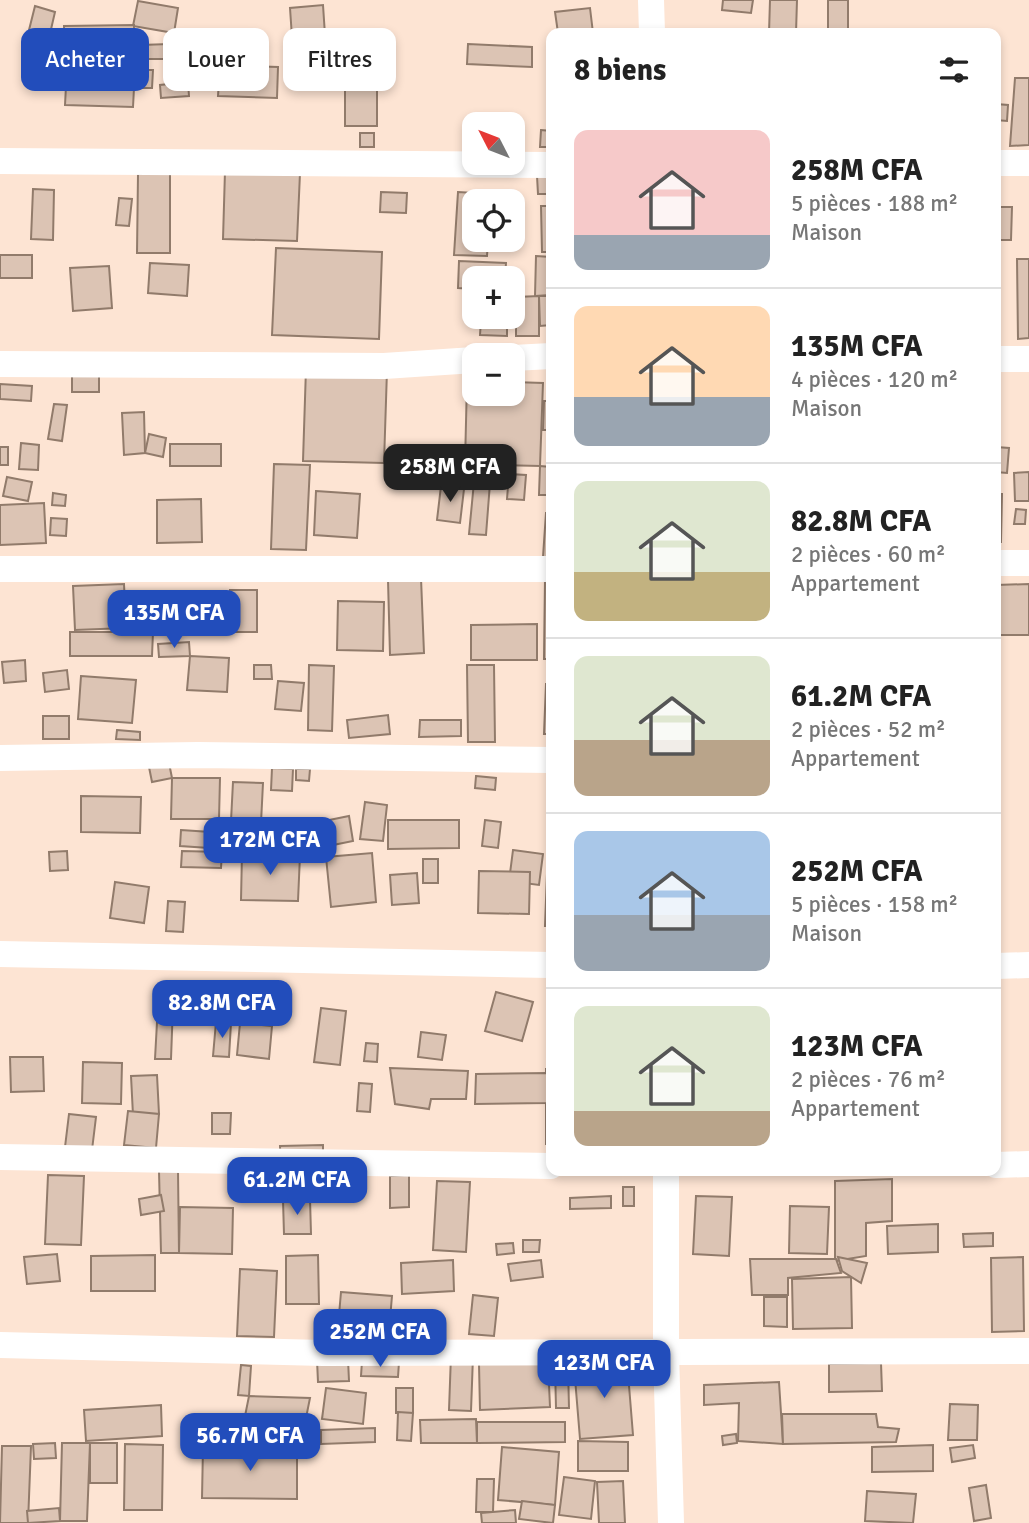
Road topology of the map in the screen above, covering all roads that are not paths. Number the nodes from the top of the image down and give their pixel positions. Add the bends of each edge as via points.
1 (651, 0) edge
2 (652, 28) edge
3 (0, 161) edge
4 (1001, 163) edge
5 (1029, 163) edge
6 (546, 164) edge
7 (546, 356) edge
8 (525, 357) edge
9 (1001, 359) edge
10 (1029, 359) edge
11 (462, 361) edge
12 (0, 364) edge
13 (1001, 563) edge
14 (1029, 563) edge
15 (0, 569) edge
16 (546, 569) edge
17 (0, 758) edge
18 (546, 760) edge
19 (0, 954) edge
20 (546, 965) edge
21 (1029, 965) edge
22 (1001, 966) edge
23 (0, 1157) edge
24 (1029, 1164) edge
25 (1001, 1165) edge
26 (546, 1166) edge
27 (666, 1176) edge
28 (0, 1345) edge
29 (1029, 1350) edge
30 (666, 1353) junction
31 (671, 1523) edge

1 - 2 street
3 - 6 street
4 - 5 street
7 - 8 street
9 - 10 street
11 - 12 street via 384,366
13 - 14 street
15 - 16 street
17 - 18 street via 198,755
19 - 20 street
21 - 22 street
23 - 26 street
24 - 25 street
27 - 30 street
28 - 30 street via 323,1353
29 - 30 street
30 - 31 street

